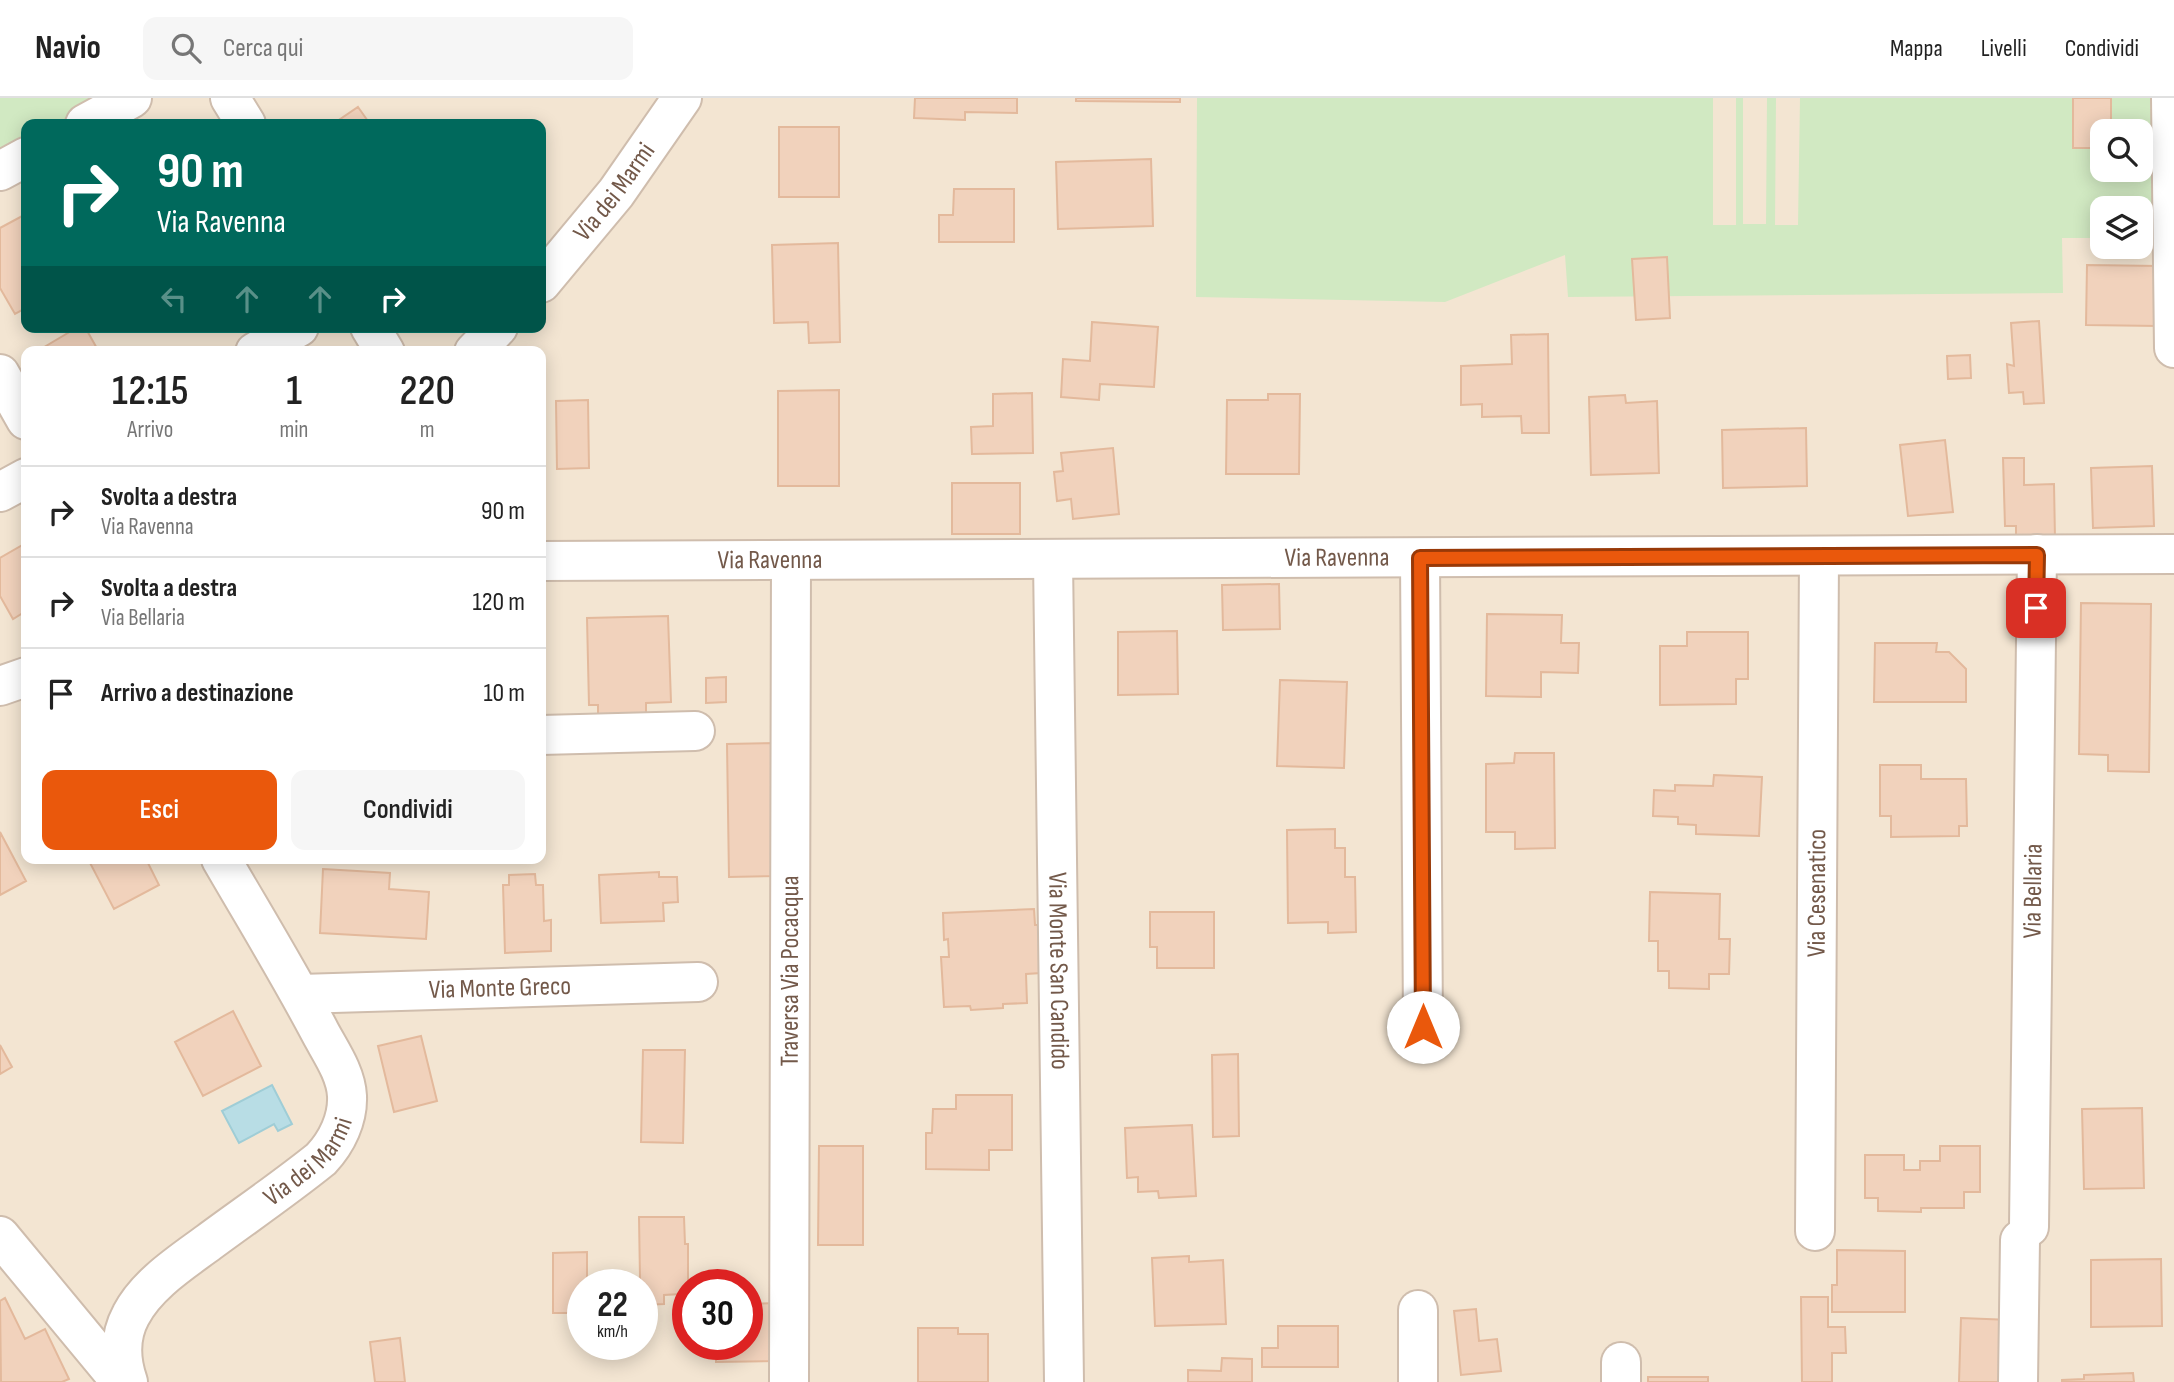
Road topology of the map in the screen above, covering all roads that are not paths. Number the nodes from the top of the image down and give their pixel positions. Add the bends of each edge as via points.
1 (132, 98) edge
2 (230, 98) edge
3 (682, 98) edge
4 (2171, 98) edge
5 (94, 119) edge
6 (243, 119) edge
7 (21, 160) edge
8 (0, 171) edge
9 (546, 277) edge
10 (288, 333) edge
11 (492, 333) edge
12 (266, 346) edge
13 (480, 346) edge
14 (2174, 348) edge
15 (0, 374) edge
16 (21, 411) edge
17 (21, 481) edge
18 (0, 492) edge
19 (2174, 554) edge
20 (1819, 555) junction
21 (2037, 555) junction
22 (1420, 558) junction
23 (791, 560) junction
24 (1053, 560) junction
25 (546, 561) edge
26 (21, 679) edge
27 (0, 686) edge
28 (695, 731) dead end
29 (546, 735) edge
30 (223, 864) edge
31 (698, 982) dead end
32 (300, 994) junction
33 (1423, 1027) dead end
34 (1815, 1231) dead end
35 (0, 1236) edge
36 (1418, 1310) dead end
37 (121, 1382) edge
38 (128, 1382) edge
39 (789, 1382) edge
40 (1064, 1382) edge
41 (1418, 1382) edge
42 (2018, 1382) edge

1 - 5 street
2 - 6 street
3 - 9 street, Via dei Marmi via 616,194
4 - 14 street
7 - 8 street
10 - 12 street
11 - 13 street
15 - 16 street
17 - 18 street
19 - 21 street, Via Ravenna
20 - 21 street, Via Ravenna
20 - 22 street, Via Ravenna
20 - 34 street, Via Cesenatico
21 - 42 street, Via Bellaria
22 - 24 street, Via Ravenna
22 - 33 street
23 - 24 street, Via Ravenna
23 - 25 street, Via Ravenna
23 - 39 street, Traversa Via Pocacqua
24 - 40 street, Via Monte San Candido
26 - 27 street
28 - 29 street
30 - 32 street, Via dei Marmi
31 - 32 street, Via Monte Greco
32 - 38 street, Via dei Marmi via 346,1089 344,1118 335,1141 321,1159 187,1258 142,1299 123,1337 122,1360
35 - 37 street
36 - 41 street

